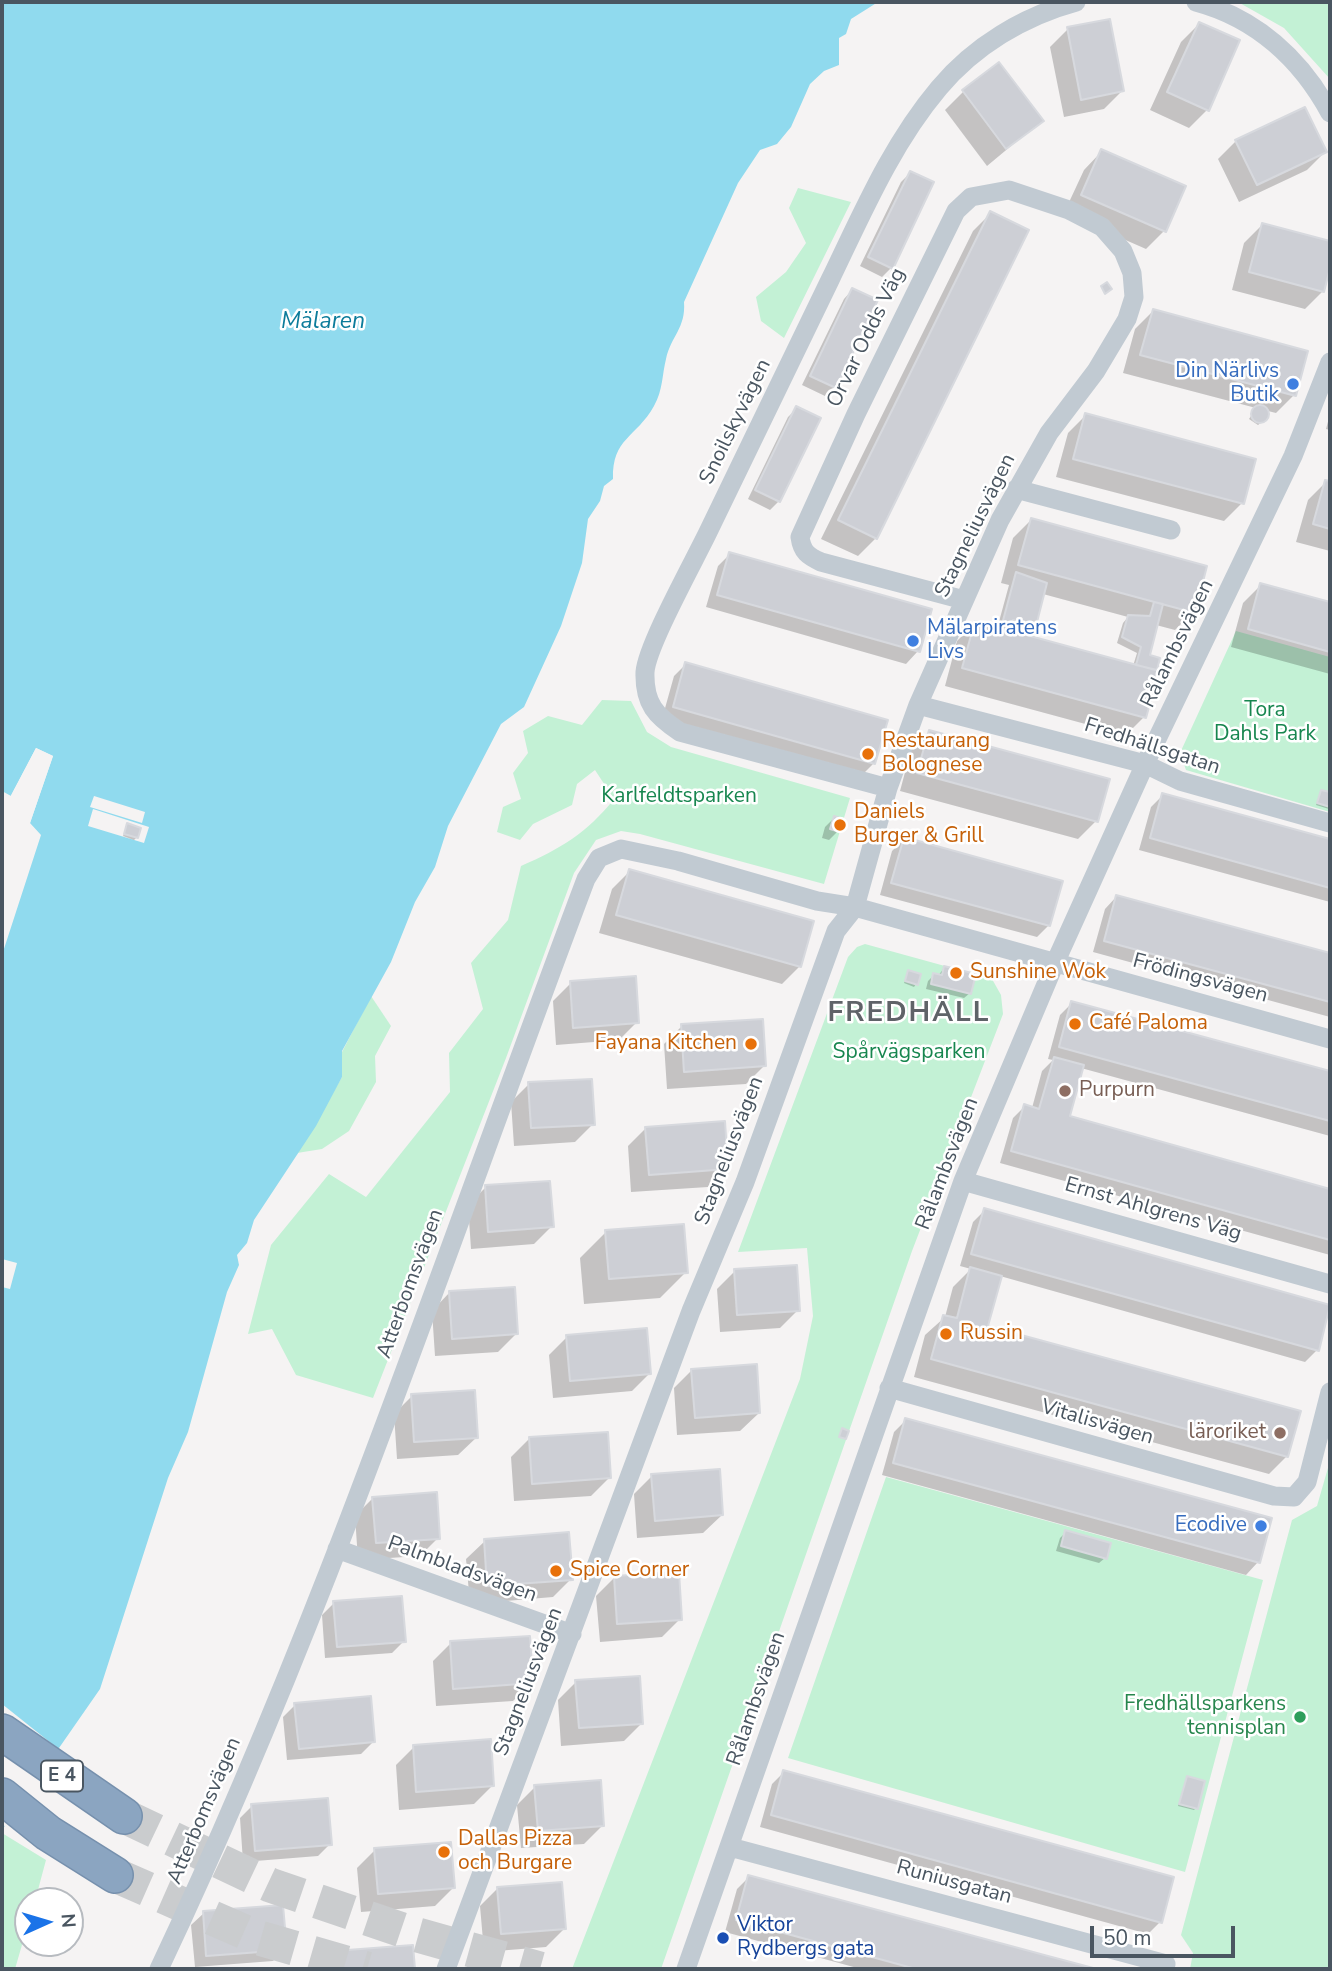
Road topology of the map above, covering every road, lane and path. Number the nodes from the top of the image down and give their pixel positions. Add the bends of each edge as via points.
1 (1076, 2) edge
2 (1195, 2) edge
3 (1330, 113) edge
4 (1134, 297) joint
5 (1330, 362) edge
6 (1016, 489) junction
7 (1171, 530) dead end
8 (964, 600) junction
9 (918, 705) junction
10 (1145, 764) junction
11 (888, 788) junction
12 (1330, 823) edge
13 (855, 906) junction
14 (1055, 963) junction
15 (1330, 1039) edge
16 (963, 1181) junction
17 (1330, 1284) edge
18 (889, 1388) junction
19 (1330, 1392) edge
20 (337, 1549) junction
21 (572, 1634) junction
22 (2, 1732) edge
23 (2, 1797) edge
24 (124, 1816) tunnel mouth
25 (730, 1847) junction
26 (115, 1875) tunnel mouth
27 (1166, 1965) dead end
28 (159, 1969) edge
29 (446, 1969) edge
30 (686, 1969) edge

1 - 11 street, Snoilskyvägen via 1012,27 974,54 941,85 907,128 704,539 645,670 656,716 680,732
2 - 3 street via 1251,26 1285,50 1314,83
4 - 6 street, Stagneliusvägen via 1127,319 1096,371 1049,433
4 - 8 street, Orvar Odds Väg via 1132,273 1123,251 1102,227 1069,210 1009,190 971,197 956,212 800,537 801,548 821,562
5 - 10 street, Rålambsvägen via 1293,456
6 - 7 street
6 - 8 street, Stagneliusvägen
8 - 9 street, Stagneliusvägen
9 - 10 street, Fredhällsgatan
9 - 11 street, Stagneliusvägen
10 - 12 street, Fredhällsgatan via 1180,781
10 - 14 street, Rålambsvägen
11 - 13 street, Stagneliusvägen
13 - 14 street, Frödingsvägen
13 - 20 street, Atterbomsvägen via 817,901 621,849 599,858 586,879
13 - 21 street, Stagneliusvägen via 836,930
14 - 15 street, Frödingsvägen
14 - 16 street, Rålambsvägen
16 - 17 street, Ernst Ahlgrens Väg
16 - 18 street, Rålambsvägen
18 - 19 street, Vitalisvägen via 1274,1496 1294,1497 1307,1482
18 - 25 street, Rålambsvägen
20 - 21 street, Palmbladsvägen
20 - 28 street, Atterbomsvägen via 216,1848
21 - 29 street, Stagneliusvägen
22 - 24 highway, E 4
23 - 26 highway, E 4
25 - 27 street, Runiusgatan
25 - 30 street, Rålambsvägen

